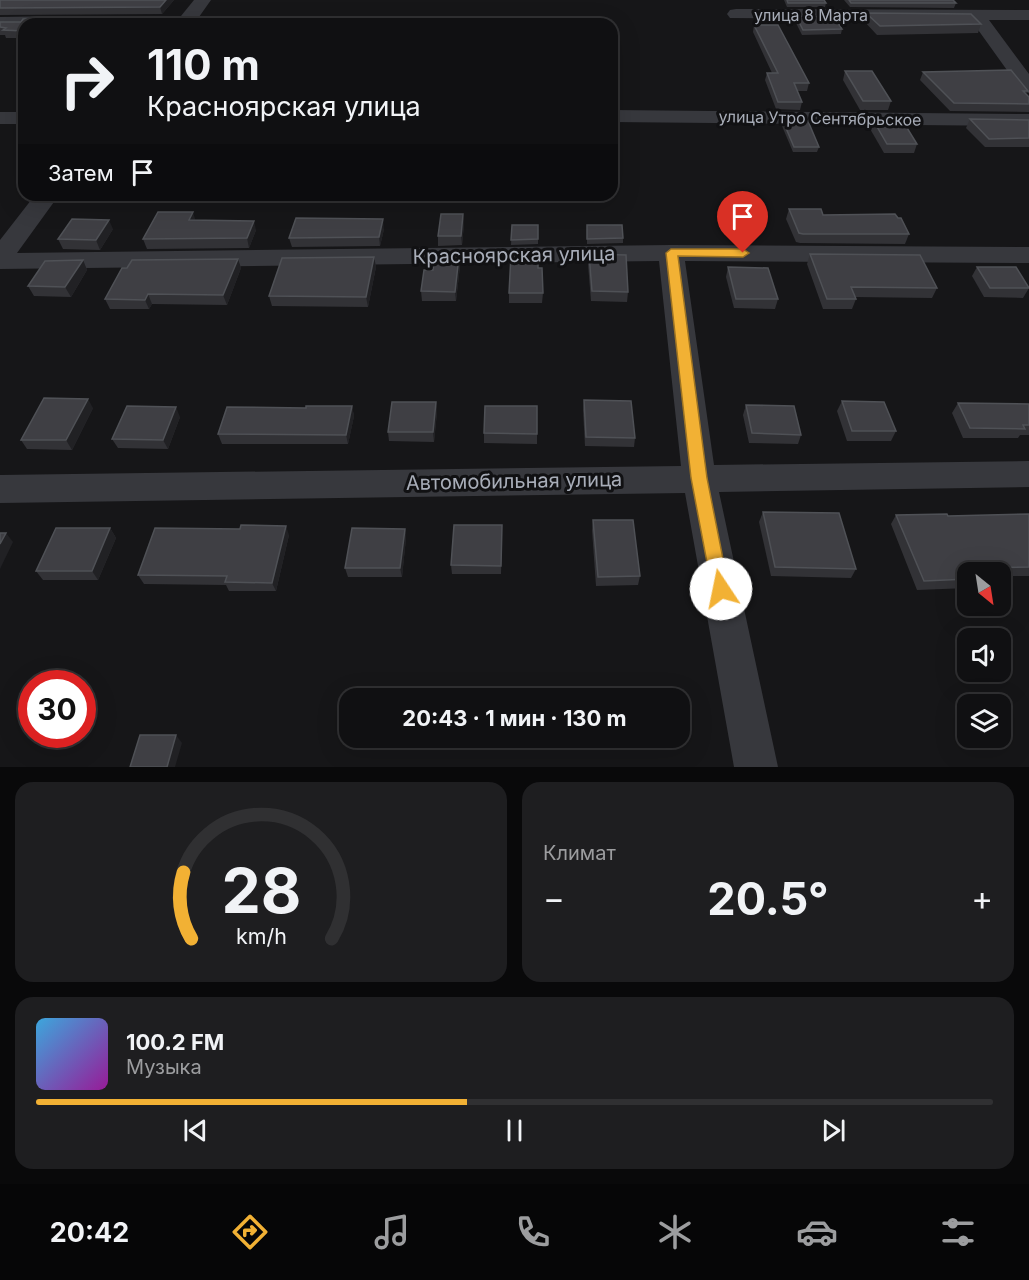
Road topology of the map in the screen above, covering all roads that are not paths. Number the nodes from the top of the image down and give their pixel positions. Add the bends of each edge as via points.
1 (202, 0) edge
2 (736, 15) dead end
3 (976, 15) junction
4 (1029, 15) edge
5 (188, 18) edge
6 (0, 22) edge
7 (18, 22) edge
8 (1029, 87) edge
9 (618, 116) edge
10 (0, 117) edge
11 (18, 118) edge
12 (1029, 120) edge
13 (43, 201) edge
14 (671, 253) junction
15 (1029, 255) edge
16 (0, 260) edge
17 (1029, 474) edge
18 (699, 478) junction
19 (0, 489) edge
20 (756, 767) edge

1 - 5 street
2 - 3 street, улица 8 Марта
3 - 4 street, улица 8 Марта
3 - 8 street
6 - 7 street
9 - 12 street, улица Утро Сентябрьское
10 - 11 street
13 - 16 street
14 - 15 street, Красноярская улица
14 - 16 street, Красноярская улица
14 - 18 street
17 - 18 street, Автомобильная улица
18 - 19 street, Автомобильная улица
18 - 20 street

